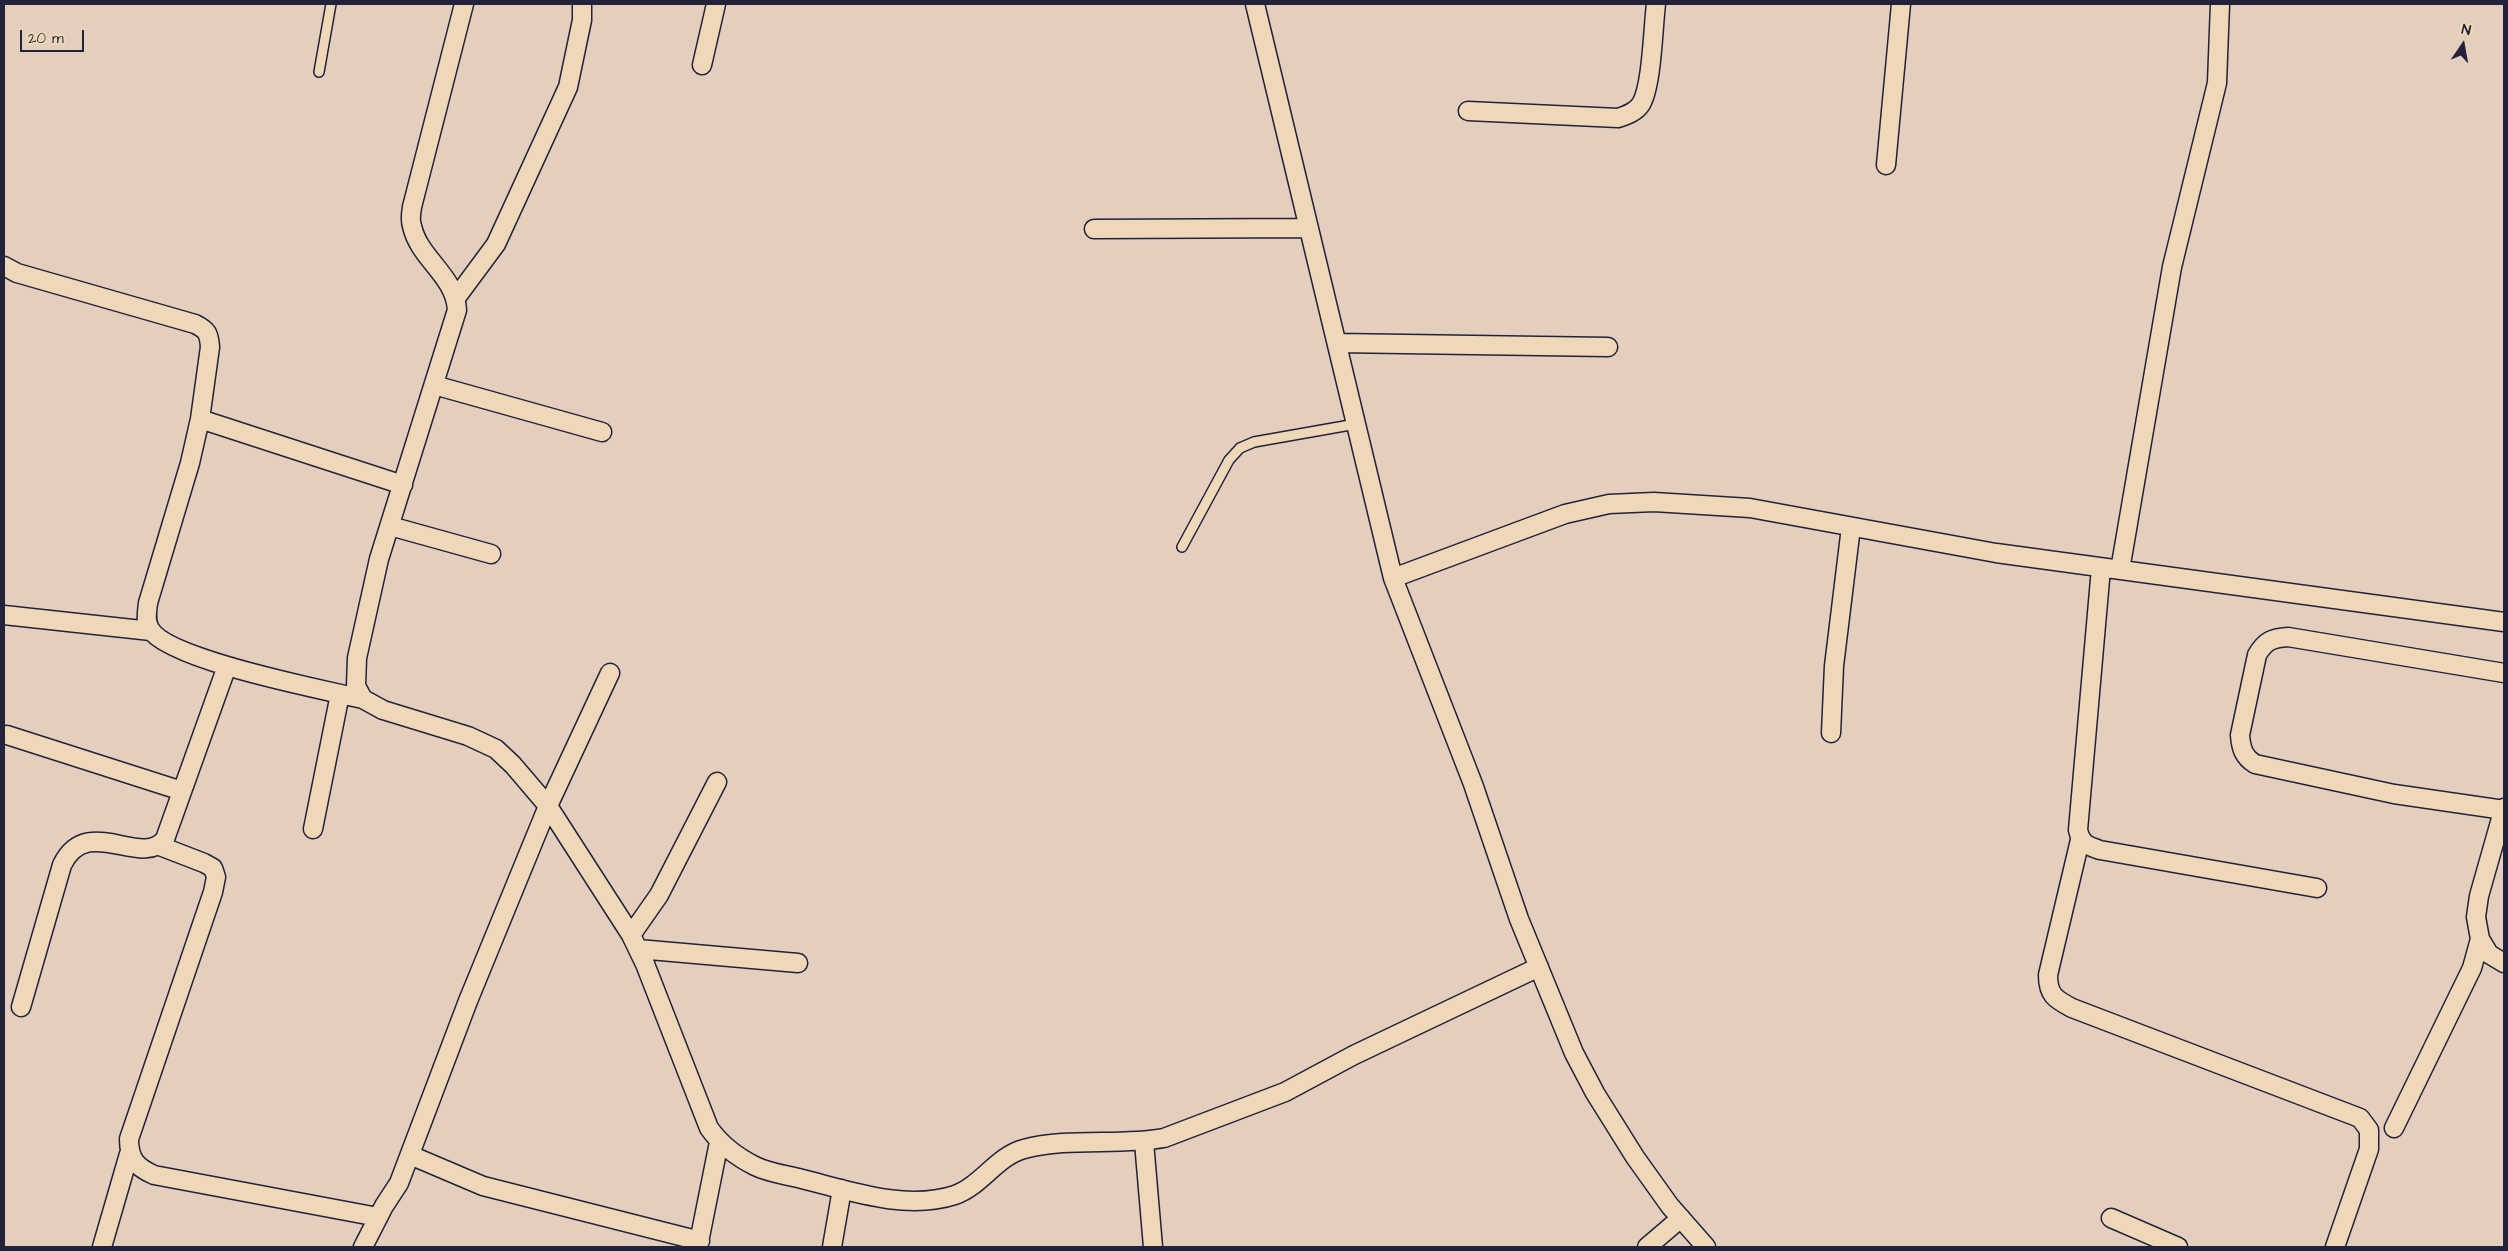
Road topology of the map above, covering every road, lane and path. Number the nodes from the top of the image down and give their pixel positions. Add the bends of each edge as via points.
1 (331, 4) edge
2 (464, 4) edge
3 (582, 4) edge
4 (716, 4) edge
5 (1255, 4) edge
6 (1656, 4) edge
7 (1901, 4) edge
8 (2220, 4) edge
9 (702, 65) dead end
10 (318, 72) dead end
11 (1468, 111) dead end
12 (1886, 165) dead end
13 (1309, 228) junction
14 (1094, 229) dead end
15 (4, 266) edge
16 (456, 298) junction
17 (1337, 344) junction
18 (1608, 347) dead end
19 (434, 385) junction
20 (200, 419) junction
21 (1356, 424) junction
22 (602, 432) dead end
23 (403, 485) junction
24 (390, 526) junction
25 (1851, 527) junction
26 (1182, 547) dead end
27 (491, 554) dead end
28 (2101, 568) junction
29 (2120, 570) junction
30 (1393, 578) junction
31 (4, 615) edge
32 (2504, 622) edge
33 (151, 631) junction
34 (227, 666) junction
35 (610, 673) dead end
36 (2504, 673) edge
37 (340, 694) junction
38 (363, 698) junction
39 (1831, 734) dead end
40 (7, 735) dead end
41 (717, 782) dead end
42 (182, 791) junction
43 (548, 806) junction
44 (2504, 809) edge
45 (313, 830) dead end
46 (2080, 840) junction
47 (160, 846) junction
48 (2317, 888) dead end
49 (2480, 938) junction
50 (634, 942) junction
51 (798, 963) dead end
52 (2504, 963) edge
53 (1539, 967) junction
54 (21, 1007) dead end
55 (2394, 1128) dead end
56 (719, 1142) junction
57 (1144, 1142) junction
58 (129, 1154) junction
59 (410, 1156) junction
60 (842, 1189) junction
61 (378, 1217) junction
62 (1681, 1218) junction
63 (2111, 1218) dead end
64 (699, 1244) edge
65 (102, 1247) edge
66 (363, 1247) edge
67 (832, 1247) edge
68 (1153, 1247) edge
69 (1647, 1247) edge
70 (1706, 1247) edge
71 (2178, 1247) edge
72 (2335, 1247) edge

1 - 10 lane
2 - 16 street via 412,207 411,226
3 - 16 street via 582,20 568,87 496,244
4 - 9 street
5 - 13 street
6 - 11 street via 1646,89 1640,105 1632,113 1618,118
7 - 12 street
8 - 29 street via 2217,83 2170,277
13 - 14 street
13 - 17 street
15 - 20 street via 17,273 206,329 210,347
16 - 19 street via 457,310
17 - 18 street
17 - 21 street
19 - 22 street
19 - 23 street
20 - 23 street
20 - 33 street via 148,603 146,618
21 - 26 lane via 1254,442 1240,448 1229,460
21 - 30 street
23 - 24 street
24 - 27 street
24 - 38 street via 357,658 356,686
25 - 28 street
25 - 30 street via 1713,504 1609,504 1566,514
25 - 39 street via 1834,666
28 - 29 street
28 - 46 street via 2078,830
29 - 32 street
30 - 53 street via 1473,784
31 - 33 street
33 - 34 street via 166,643
34 - 37 street
34 - 42 street
35 - 43 street
36 - 44 street via 2272,638 2262,645 2257,655 2240,735 2246,758 2255,764 2394,794
37 - 38 street
37 - 45 street
38 - 43 street via 383,710 468,736 496,749
40 - 42 street
41 - 50 street
42 - 47 street
43 - 50 street
43 - 59 street via 468,1001
44 - 49 street via 2479,896 2476,917
46 - 48 street via 2100,850
46 - 72 street via 2048,975 2048,989 2057,1000 2072,1008 2360,1118 2369,1130 2369,1149
47 - 54 street via 150,848 96,841 67,854
47 - 58 street via 214,868 216,877 128,1139
49 - 52 street via 2489,954
49 - 55 street via 2472,968
50 - 51 street
50 - 56 street via 673,1032 709,1128
53 - 57 street via 1354,1055 1285,1092 1164,1138
53 - 62 street via 1574,1052 1595,1092 1635,1157
56 - 60 street via 734,1155 757,1167
56 - 64 street
57 - 60 street via 1041,1145 1021,1149 958,1194 939,1200 892,1199
57 - 68 street
58 - 61 street via 138,1168 154,1175
58 - 65 street
59 - 61 street via 399,1184
59 - 64 street via 483,1186
60 - 67 street
61 - 66 street
62 - 69 street
62 - 70 street
63 - 71 street

